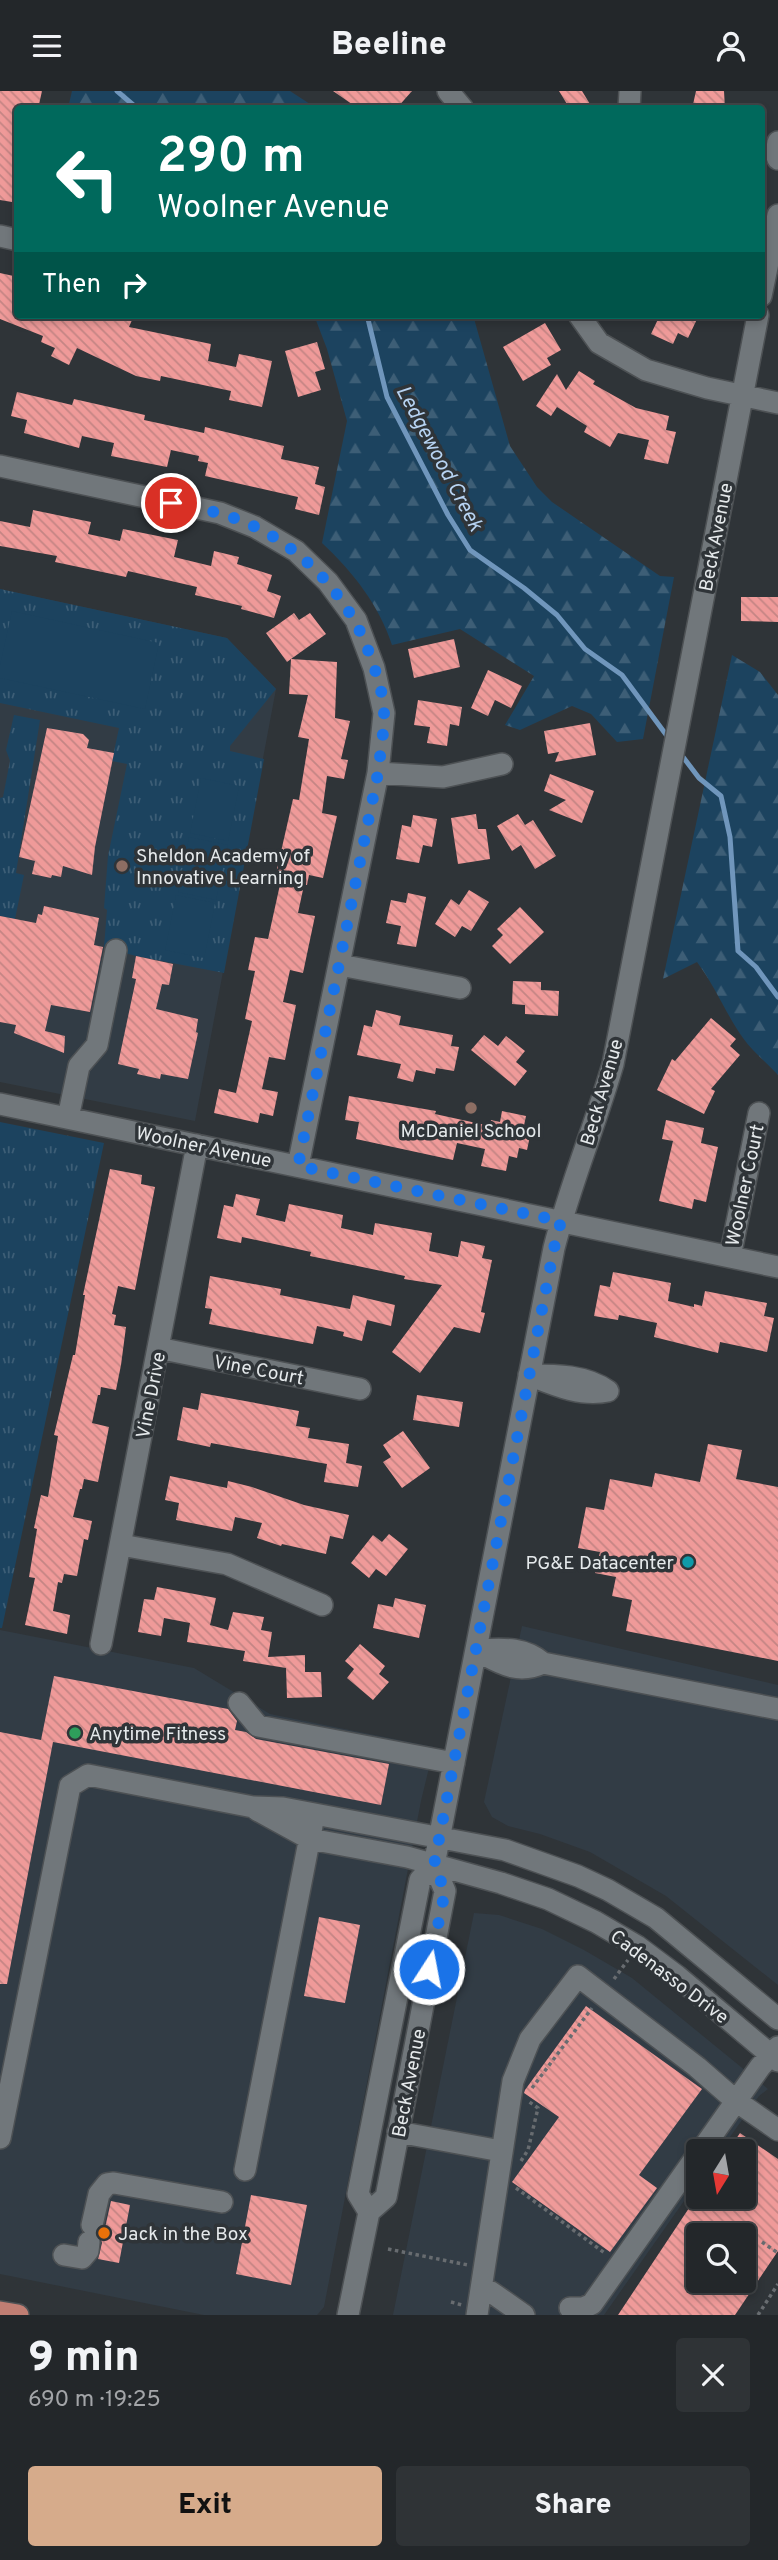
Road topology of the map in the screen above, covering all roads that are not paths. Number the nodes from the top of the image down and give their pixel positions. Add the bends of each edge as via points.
1 (448, 91) edge
2 (460, 105) edge
3 (778, 142) edge
4 (778, 159) edge
5 (778, 215) edge
6 (765, 277) edge
7 (582, 319) edge
8 (757, 319) edge
9 (741, 395) junction
10 (778, 403) edge
11 (0, 466) edge
12 (502, 764) dead end
13 (378, 773) junction
14 (116, 950) dead end
15 (340, 965) junction
16 (460, 988) dead end
17 (0, 1104) edge
18 (759, 1113) dead end
19 (68, 1118) junction
20 (197, 1145) junction
21 (298, 1166) junction
22 (561, 1221) junction
23 (730, 1257) junction
24 (778, 1266) edge
25 (158, 1349) junction
26 (360, 1389) dead end
27 (121, 1545) junction
28 (322, 1605) dead end
29 (101, 1644) dead end
30 (476, 1650) junction
31 (239, 1703) dead end
32 (778, 1709) edge
33 (454, 1763) junction
34 (253, 1807) junction
35 (315, 1814) junction
36 (440, 1837) junction
37 (310, 1839) junction
38 (434, 1865) junction
39 (778, 2019) edge
40 (776, 2054) edge
41 (736, 2101) junction
42 (778, 2130) edge
43 (398, 2132) junction
44 (0, 2139) edge
45 (710, 2139) edge
46 (500, 2151) junction
47 (245, 2170) dead end
48 (686, 2173) edge
49 (222, 2202) dead end
50 (369, 2212) junction
51 (64, 2255) dead end
52 (482, 2279) junction
53 (570, 2308) dead end
54 (0, 2312) edge
55 (18, 2315) edge
56 (348, 2315) edge
57 (477, 2315) edge
58 (524, 2315) edge

1 - 2 street
3 - 4 street
5 - 6 street
7 - 9 street via 599,343 646,370
8 - 9 street, Beck Avenue
9 - 10 street
9 - 22 street, Beck Avenue via 613,1064
11 - 13 street via 220,513 296,551 328,582 356,620 374,668 384,713
12 - 13 street via 443,777
13 - 15 street
14 - 19 street via 97,1045 79,1066
15 - 16 street
15 - 21 street
17 - 19 street, Woolner Avenue
18 - 23 street, Woolner Court
19 - 20 street, Woolner Avenue
20 - 21 street, Woolner Avenue
20 - 25 street, Vine Drive
21 - 22 street, Woolner Avenue
22 - 23 street, Woolner Avenue
22 - 30 street, Beck Avenue
23 - 24 street, Woolner Avenue
25 - 26 street, Vine Court
25 - 27 street, Vine Drive
27 - 28 street via 227,1565
27 - 29 street, Vine Drive
30 - 32 street via 508,1648 531,1653 543,1663
30 - 33 street, Beck Avenue
31 - 33 street via 258,1725
33 - 36 street, Beck Avenue
34 - 35 street, Cadenasso Drive
34 - 37 street, Cadenasso Drive
34 - 44 street via 88,1776 70,1786
35 - 36 street, Cadenasso Drive
35 - 37 street
36 - 38 street, Beck Avenue
36 - 39 street, Cadenasso Drive via 533,1858 608,1890 665,1925
37 - 38 street, Cadenasso Drive
37 - 47 street
38 - 40 street, Cadenasso Drive via 548,1899 596,1922 637,1946
38 - 43 street, Beck Avenue via 445,1891
38 - 50 street, Beck Avenue via 420,1880 358,2194
40 - 41 street
41 - 42 street
41 - 45 street
41 - 46 street via 579,1976 530,2039 513,2081
43 - 46 street
43 - 50 street, Beck Avenue via 386,2197
46 - 52 street
48 - 53 street via 592,2304
49 - 51 street via 107,2184 99,2194 88,2251 82,2258
50 - 56 street, Beck Avenue
52 - 57 street
52 - 58 street via 491,2292
54 - 55 main road

